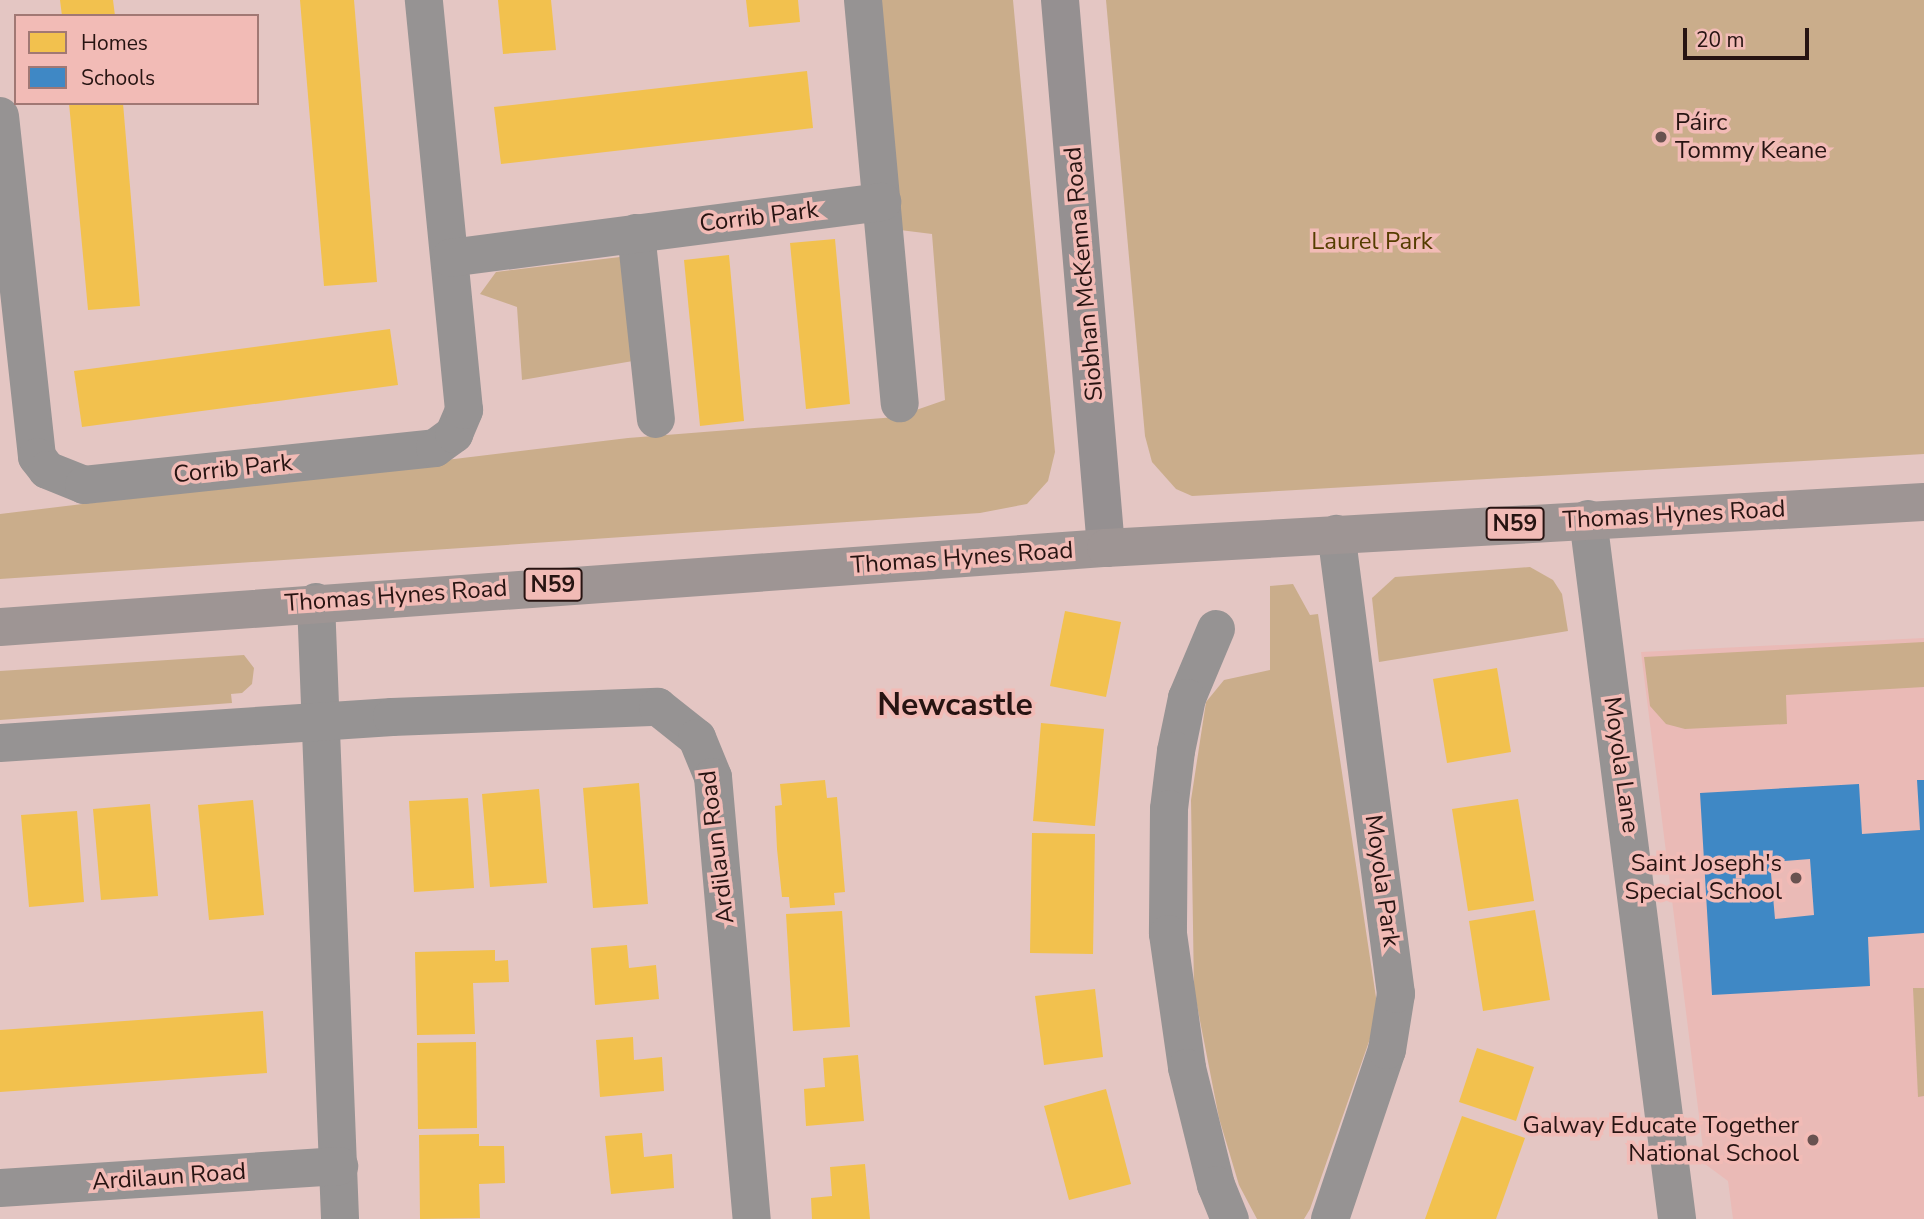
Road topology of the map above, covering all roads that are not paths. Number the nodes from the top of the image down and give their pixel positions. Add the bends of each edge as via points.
1 (424, 0) edge
2 (863, 0) edge
3 (1060, 0) edge
4 (0, 116) edge
5 (882, 202) junction
6 (636, 233) junction
7 (450, 258) junction
8 (8, 260) edge
9 (900, 404) dead end
10 (656, 419) dead end
11 (1924, 502) edge
12 (1588, 519) junction
13 (1336, 534) junction
14 (1106, 548) junction
15 (316, 602) junction
16 (0, 627) edge
17 (1216, 629) dead end
18 (320, 722) junction
19 (0, 743) edge
20 (339, 1166) junction
21 (0, 1188) edge
22 (340, 1219) edge
23 (751, 1219) edge
24 (1230, 1219) edge
25 (1330, 1219) edge
26 (1677, 1219) edge

1 - 7 street, Corrib Park
2 - 5 street
3 - 14 street, Siobhan McKenna Road
4 - 8 street, Corrib Park
5 - 6 street, Corrib Park
5 - 9 street
6 - 7 street, Corrib Park
6 - 10 street
7 - 8 street, Corrib Park via 464,410 449,440 435,448 84,485 47,470 37,457
11 - 12 main road, Thomas Hynes Road / N59
12 - 13 main road, Thomas Hynes Road / N59
12 - 26 street, Moyola Lane
13 - 14 main road, Thomas Hynes Road / N59
13 - 25 street, Moyola Park via 1396,993 1387,1050
14 - 15 main road, Thomas Hynes Road / N59
15 - 16 main road, Thomas Hynes Road / N59
15 - 18 street
17 - 24 street via 1187,698 1175,751 1169,809 1168,922 1176,1012 1187,1068 1216,1185
18 - 19 street, Ardilaun Road
18 - 20 street
18 - 23 street, Ardilaun Road via 658,707 697,738 713,777
20 - 21 street, Ardilaun Road
20 - 22 street

